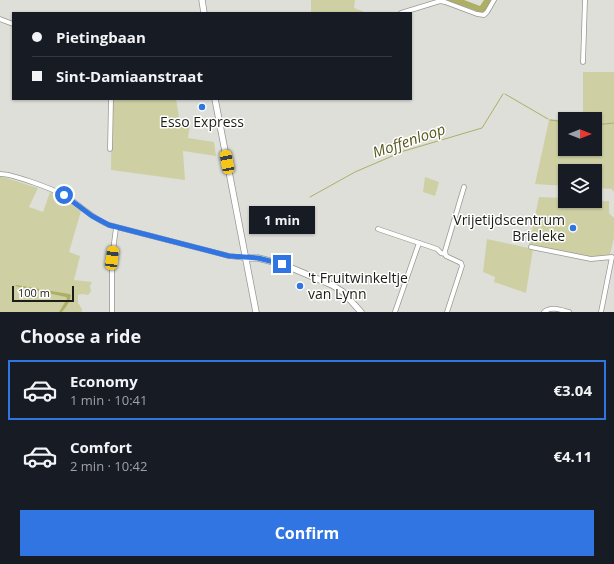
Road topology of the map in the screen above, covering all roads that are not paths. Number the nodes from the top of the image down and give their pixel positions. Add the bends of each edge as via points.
1 (202, 0) edge
2 (494, 0) edge
3 (585, 0) edge
4 (204, 12) edge
5 (404, 12) edge
6 (0, 19) edge
7 (12, 24) edge
8 (583, 62) dead end
9 (111, 100) edge
10 (216, 100) edge
11 (110, 149) dead end
12 (0, 174) edge
13 (464, 187) dead end
14 (116, 228) junction
15 (378, 229) dead end
16 (419, 243) junction
17 (531, 246) dead end
18 (445, 254) junction
19 (246, 258) junction
20 (112, 312) edge
21 (256, 312) edge
22 (361, 312) edge
23 (395, 312) edge
24 (447, 312) edge
25 (544, 312) edge
26 (569, 312) edge
27 (601, 312) edge

1 - 4 main road
2 - 5 street via 484,15 440,1
3 - 8 street
6 - 7 street
9 - 11 street
10 - 19 main road
12 - 14 street via 64,195 96,219
13 - 18 street
14 - 19 street
14 - 20 street via 112,258
15 - 16 street
16 - 18 street
16 - 23 street
17 - 27 street via 591,259 612,257
18 - 24 street via 462,266
19 - 21 main road
19 - 22 main road via 282,264 332,285 343,292
25 - 26 street via 552,308

